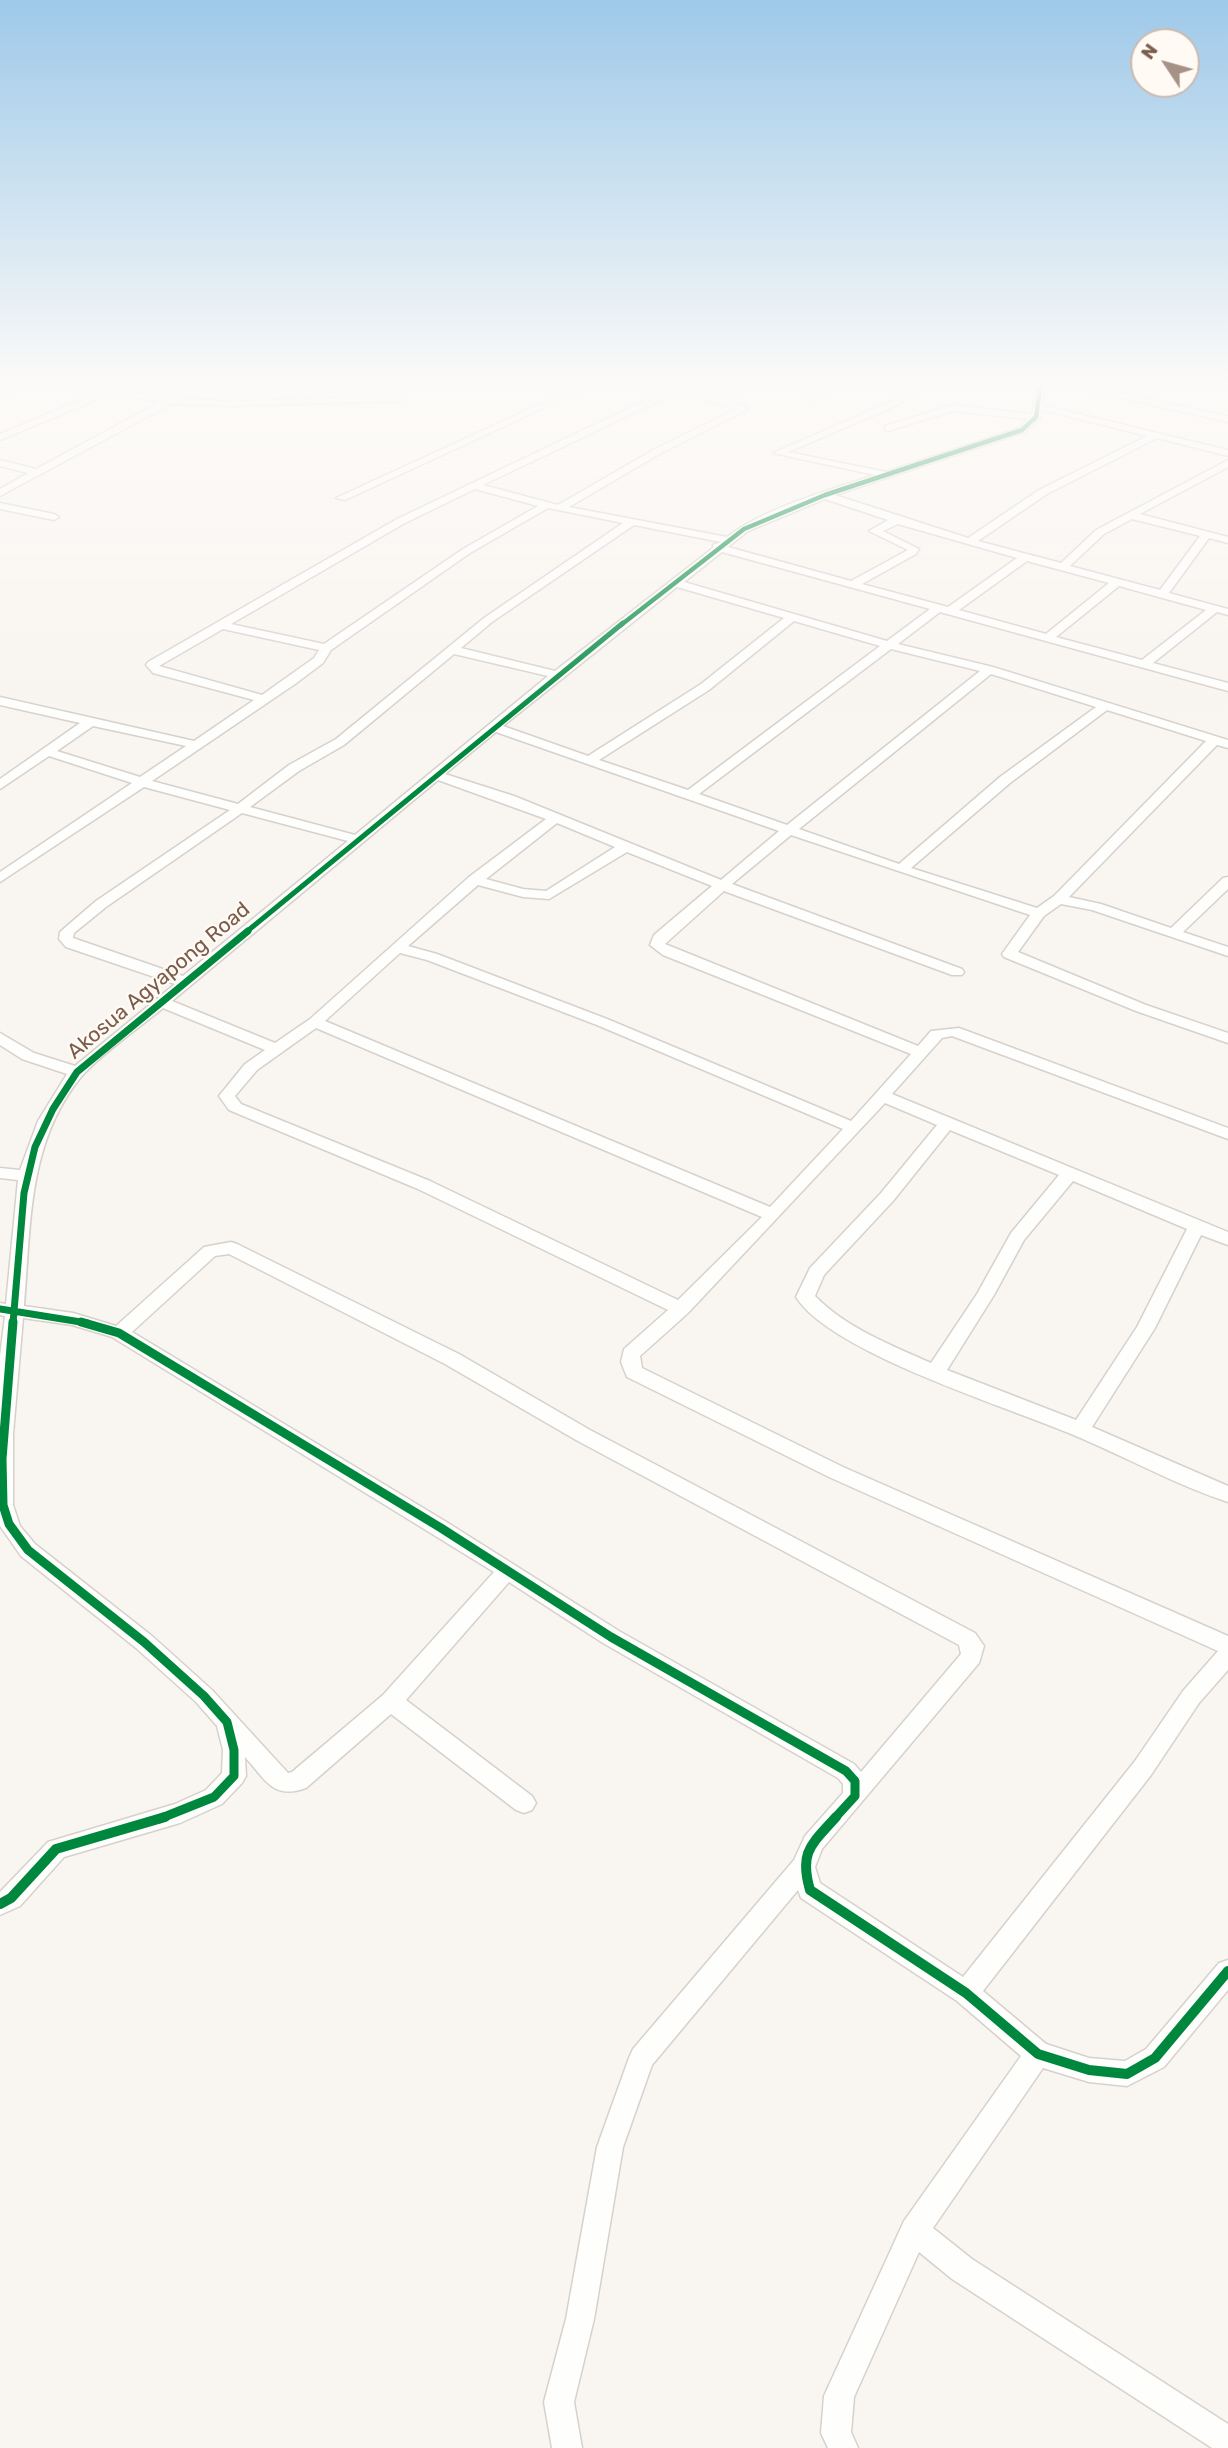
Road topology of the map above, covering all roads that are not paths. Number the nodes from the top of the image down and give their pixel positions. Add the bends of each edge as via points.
1 (345, 496) edge
2 (453, 496) edge
3 (517, 496) edge
4 (571, 496) edge
5 (822, 496) edge
6 (829, 496) edge
7 (1037, 496) edge
8 (1165, 496) edge
9 (341, 498) dead end
10 (554, 505) junction
11 (0, 506) edge
12 (1130, 515) junction
13 (54, 517) dead end
14 (898, 520) junction
15 (634, 521) junction
16 (1207, 534) junction
17 (1228, 540) edge
18 (970, 542) junction
19 (722, 544) junction
20 (1026, 557) junction
21 (1064, 566) junction
22 (673, 582) junction
23 (1117, 582) junction
24 (853, 584) junction
25 (1163, 593) junction
26 (1214, 609) junction
27 (944, 610) junction
28 (1228, 612) edge
29 (792, 617) junction
30 (221, 625) junction
31 (1050, 636) junction
32 (889, 645) junction
33 (326, 648) junction
34 (453, 650) junction
35 (1147, 662) junction
36 (989, 670) junction
37 (557, 675) junction
38 (1228, 687) edge
39 (264, 699) junction
40 (0, 701) edge
41 (1106, 705) junction
42 (91, 721) junction
43 (496, 728) junction
44 (1214, 740) junction
45 (1228, 744) edge
46 (196, 745) junction
47 (50, 752) junction
48 (590, 760) junction
49 (437, 776) junction
50 (142, 782) junction
51 (0, 785) edge
52 (690, 795) junction
53 (239, 809) junction
54 (556, 818) junction
55 (790, 828) junction
56 (359, 840) junction
57 (626, 846) junction
58 (901, 869) junction
59 (0, 878) edge
60 (474, 880) junction
61 (1228, 881) edge
62 (724, 886) junction
63 (1059, 899) junction
64 (1039, 913) junction
65 (1174, 933) junction
66 (396, 947) junction
67 (1228, 952) edge
68 (957, 972) dead end
69 (185, 982) junction
70 (161, 1002) junction
71 (315, 1022) junction
72 (0, 1038) edge
73 (1228, 1038) edge
74 (276, 1049) junction
75 (920, 1053) junction
76 (77, 1072) junction
77 (882, 1096) junction
78 (948, 1122) junction
79 (852, 1127) junction
80 (1228, 1134) edge
81 (0, 1173) edge
82 (1070, 1173) junction
83 (27, 1176) junction
84 (773, 1214) junction
85 (1197, 1226) junction
86 (1228, 1239) edge
87 (682, 1309) junction
88 (7, 1311) edge
89 (119, 1333) junction
90 (935, 1373) junction
91 (1080, 1430) junction
92 (1, 1449) edge
93 (1, 1484) edge
94 (1228, 1494) edge
95 (508, 1570) junction
96 (1228, 1646) edge
97 (1228, 1655) edge
98 (391, 1701) junction
99 (227, 1722) junction
100 (855, 1796) junction
101 (524, 1803) dead end
102 (803, 1867) junction
103 (0, 1904) edge
104 (1228, 1971) edge
105 (966, 1993) junction
106 (1038, 2054) junction
107 (914, 2231) junction
108 (1228, 2441) edge
109 (567, 2448) edge
110 (843, 2448) edge

1 - 9 street
2 - 30 street
3 - 10 street
4 - 10 street
5 - 19 street, Akosua Agyapong Road via 762,519
6 - 14 street
7 - 18 street
8 - 12 street
10 - 15 street
10 - 33 street via 498,531
11 - 13 street
12 - 16 street
12 - 21 street via 1100,532
14 - 18 street
14 - 24 street via 874,531 914,549 912,552
15 - 19 street
15 - 34 street via 520,597
16 - 17 street
16 - 25 street
18 - 20 street
19 - 22 street, Akosua Agyapong Road
19 - 24 street
20 - 21 street
20 - 27 street
21 - 23 street
22 - 29 street
22 - 37 street, Akosua Agyapong Road
23 - 25 street
23 - 31 street
24 - 27 street
25 - 26 street
26 - 28 street
26 - 35 street
27 - 31 street
27 - 32 street
29 - 32 street
29 - 48 street via 705,687
30 - 33 street
30 - 39 street via 159,660 153,668
31 - 35 street
32 - 36 street
32 - 52 street
33 - 39 street via 310,668
34 - 37 street
34 - 53 street via 340,742 294,768
35 - 38 street
36 - 41 street
36 - 55 street
37 - 43 street, Akosua Agyapong Road
39 - 46 street
40 - 42 street
41 - 44 street
41 - 58 street via 1005,780
42 - 46 street
42 - 47 street
43 - 48 street
43 - 49 street, Akosua Agyapong Road
44 - 45 street
44 - 63 street
46 - 50 street
47 - 50 street
47 - 51 street
48 - 52 street
49 - 54 street
49 - 56 street, Akosua Agyapong Road
50 - 53 street
50 - 59 street
52 - 55 street
53 - 56 street
53 - 69 street via 67,932 71,944
54 - 57 street
54 - 60 street
55 - 58 street
55 - 62 street
56 - 69 street, Akosua Agyapong Road
57 - 60 street via 550,895
57 - 62 street
58 - 64 street
60 - 66 street
61 - 65 street
62 - 68 street
62 - 75 street via 659,938 657,945
63 - 64 street
63 - 65 street
64 - 73 street via 1009,954
65 - 67 street
66 - 71 street
66 - 79 street via 602,1022
69 - 70 street, Akosua Agyapong Road
70 - 74 street
70 - 76 street, Akosua Agyapong Road
71 - 74 street
71 - 84 street
72 - 76 street via 28,1056
74 - 87 street via 235,1084 227,1096 235,1107 424,1185
75 - 77 street
75 - 80 street via 937,1034 953,1031
76 - 83 street, Akosua Agyapong Road via 48,1112
77 - 78 street
77 - 79 street
78 - 82 street
78 - 90 street via 887,1197 816,1272 805,1297 822,1317
79 - 84 street
81 - 83 street
82 - 85 street
82 - 90 street via 1017,1237
83 - 88 street, Akosua Agyapong Road
84 - 87 street
85 - 86 street
85 - 91 street via 1146,1328
87 - 96 street via 631,1354 634,1372 836,1472
88 - 89 street via 73,1319
88 - 92 street, Akosua Agyapong Road
89 - 95 street
89 - 100 street via 210,1251 231,1248 452,1359 583,1435 967,1639 973,1646 971,1657
90 - 91 street
91 - 94 street
92 - 93 street, Akosua Agyapong Road
93 - 99 street, Akosua Agyapong Road via 12,1533 28,1550 145,1642
95 - 98 street
95 - 100 street via 611,1637 846,1770 855,1781
97 - 105 street via 1191,1697 1143,1768
98 - 99 street, Akosua Agyapong Road via 298,1781 283,1783
98 - 101 street
99 - 103 street via 234,1776 214,1797 180,1813 56,1849
100 - 102 street via 813,1843
102 - 105 street via 810,1890
102 - 109 street via 642,2058 610,2147 580,2319 559,2402
104 - 106 street via 1155,2057 1127,2074 1089,2070
105 - 106 street
106 - 107 street
107 - 108 street via 962,2269
107 - 110 street via 839,2396 836,2433

